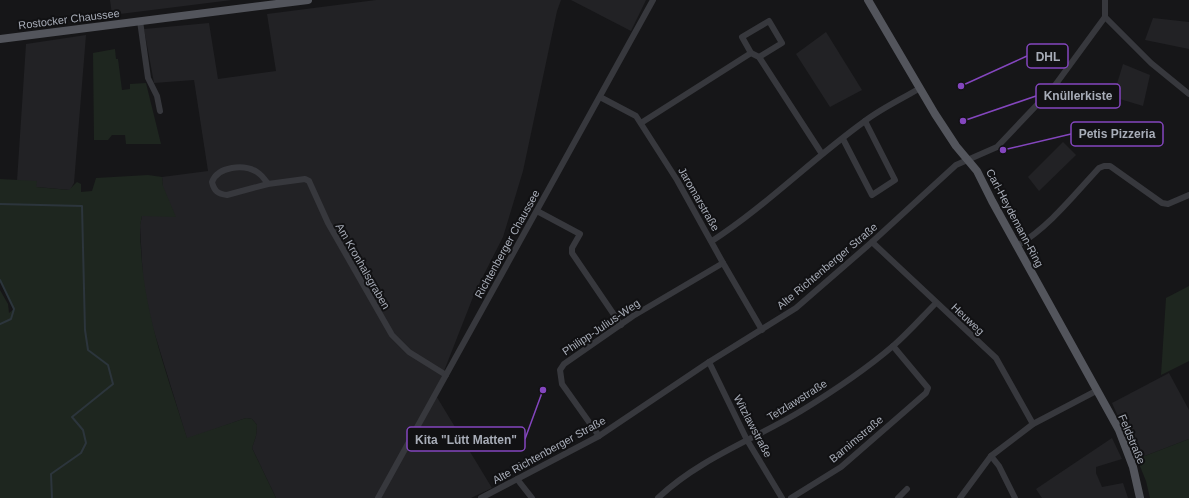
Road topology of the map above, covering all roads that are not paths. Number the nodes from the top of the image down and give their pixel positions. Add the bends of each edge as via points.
1 (308, 0) edge
2 (653, 0) edge
3 (868, 0) edge
4 (1105, 0) edge
5 (1105, 17) junction
6 (140, 21) junction
7 (0, 39) edge
8 (751, 53) junction
9 (759, 57) junction
10 (920, 88) junction
11 (1189, 94) edge
12 (600, 96) junction
13 (160, 111) dead end
14 (865, 121) junction
15 (641, 123) junction
16 (842, 139) junction
17 (822, 154) junction
18 (967, 159) junction
19 (268, 184) junction
20 (1189, 195) edge
21 (537, 211) junction
22 (712, 241) junction
23 (872, 242) junction
24 (1017, 246) junction
25 (723, 263) junction
26 (936, 303) junction
27 (621, 325) junction
28 (762, 330) junction
29 (893, 346) junction
30 (709, 362) junction
31 (446, 375) junction
32 (1096, 391) junction
33 (1033, 424) junction
34 (599, 436) junction
35 (746, 440) junction
36 (991, 456) junction
37 (517, 479) junction
38 (907, 489) dead end
39 (378, 498) edge
40 (482, 498) edge
41 (532, 498) edge
42 (658, 498) edge
43 (781, 498) edge
44 (790, 498) edge
45 (898, 498) edge
46 (960, 498) edge
47 (1015, 498) edge
48 (1140, 498) edge

1 - 6 main road, Rostocker Chaussee
2 - 12 street, Richtenberger Chaussee
3 - 10 main road, Carl-Heydemann-Ring
4 - 5 street
5 - 11 street via 1152,63
5 - 18 street, Alte Richtenberger Straße via 1053,88 997,147
6 - 7 main road, Rostocker Chaussee
6 - 13 street via 148,78 157,96
8 - 9 street
8 - 9 street via 742,38 769,21 782,43
8 - 15 street
9 - 17 street
10 - 14 street
10 - 18 main road, Carl-Heydemann-Ring
12 - 15 street, Jaromarstraße via 636,116
12 - 21 street, Richtenberger Chaussee
14 - 16 street
14 - 16 street via 895,180 872,195
15 - 22 street, Jaromarstraße
16 - 17 street
17 - 22 street via 739,224
18 - 23 street, Alte Richtenberger Straße via 956,165
18 - 24 main road, Carl-Heydemann-Ring via 977,171
19 - 19 street, Am Kronhalsgraben via 227,195 215,190 212,182 218,172 249,169
19 - 31 street, Am Kronhalsgraben via 305,180 309,182 328,223 392,336 409,352
20 - 24 street via 1168,204 1162,203 1110,166 1104,166 1099,168 1057,215
21 - 27 street via 580,234 572,253
21 - 31 street, Richtenberger Chaussee
22 - 25 street, Jaromarstraße
23 - 26 street, Heuweg
23 - 28 street, Alte Richtenberger Straße via 796,308
24 - 32 main road, Carl-Heydemann-Ring
25 - 27 street, Philipp-Julius-Weg
25 - 28 street, Jaromarstraße
26 - 29 street, Tetzlawstraße
26 - 33 street, Heuweg via 996,358
27 - 34 street, Philipp-Julius-Weg via 564,364 560,370 562,384
28 - 30 street, Alte Richtenberger Straße
29 - 35 street, Tetzlawstraße via 802,411
29 - 44 street, Barnimstraße via 928,388 926,393 841,467
30 - 34 street, Alte Richtenberger Straße
30 - 35 street, Witzlawstraße
31 - 39 street, Richtenberger Chaussee
32 - 33 street
32 - 48 main road, Feldstraße via 1124,443
33 - 36 street
34 - 37 street, Alte Richtenberger Straße
35 - 42 street, Tetzlawstraße via 698,468
35 - 43 street, Witzlawstraße
36 - 46 street
36 - 47 street
37 - 40 street, Alte Richtenberger Straße
37 - 41 street
38 - 45 street

